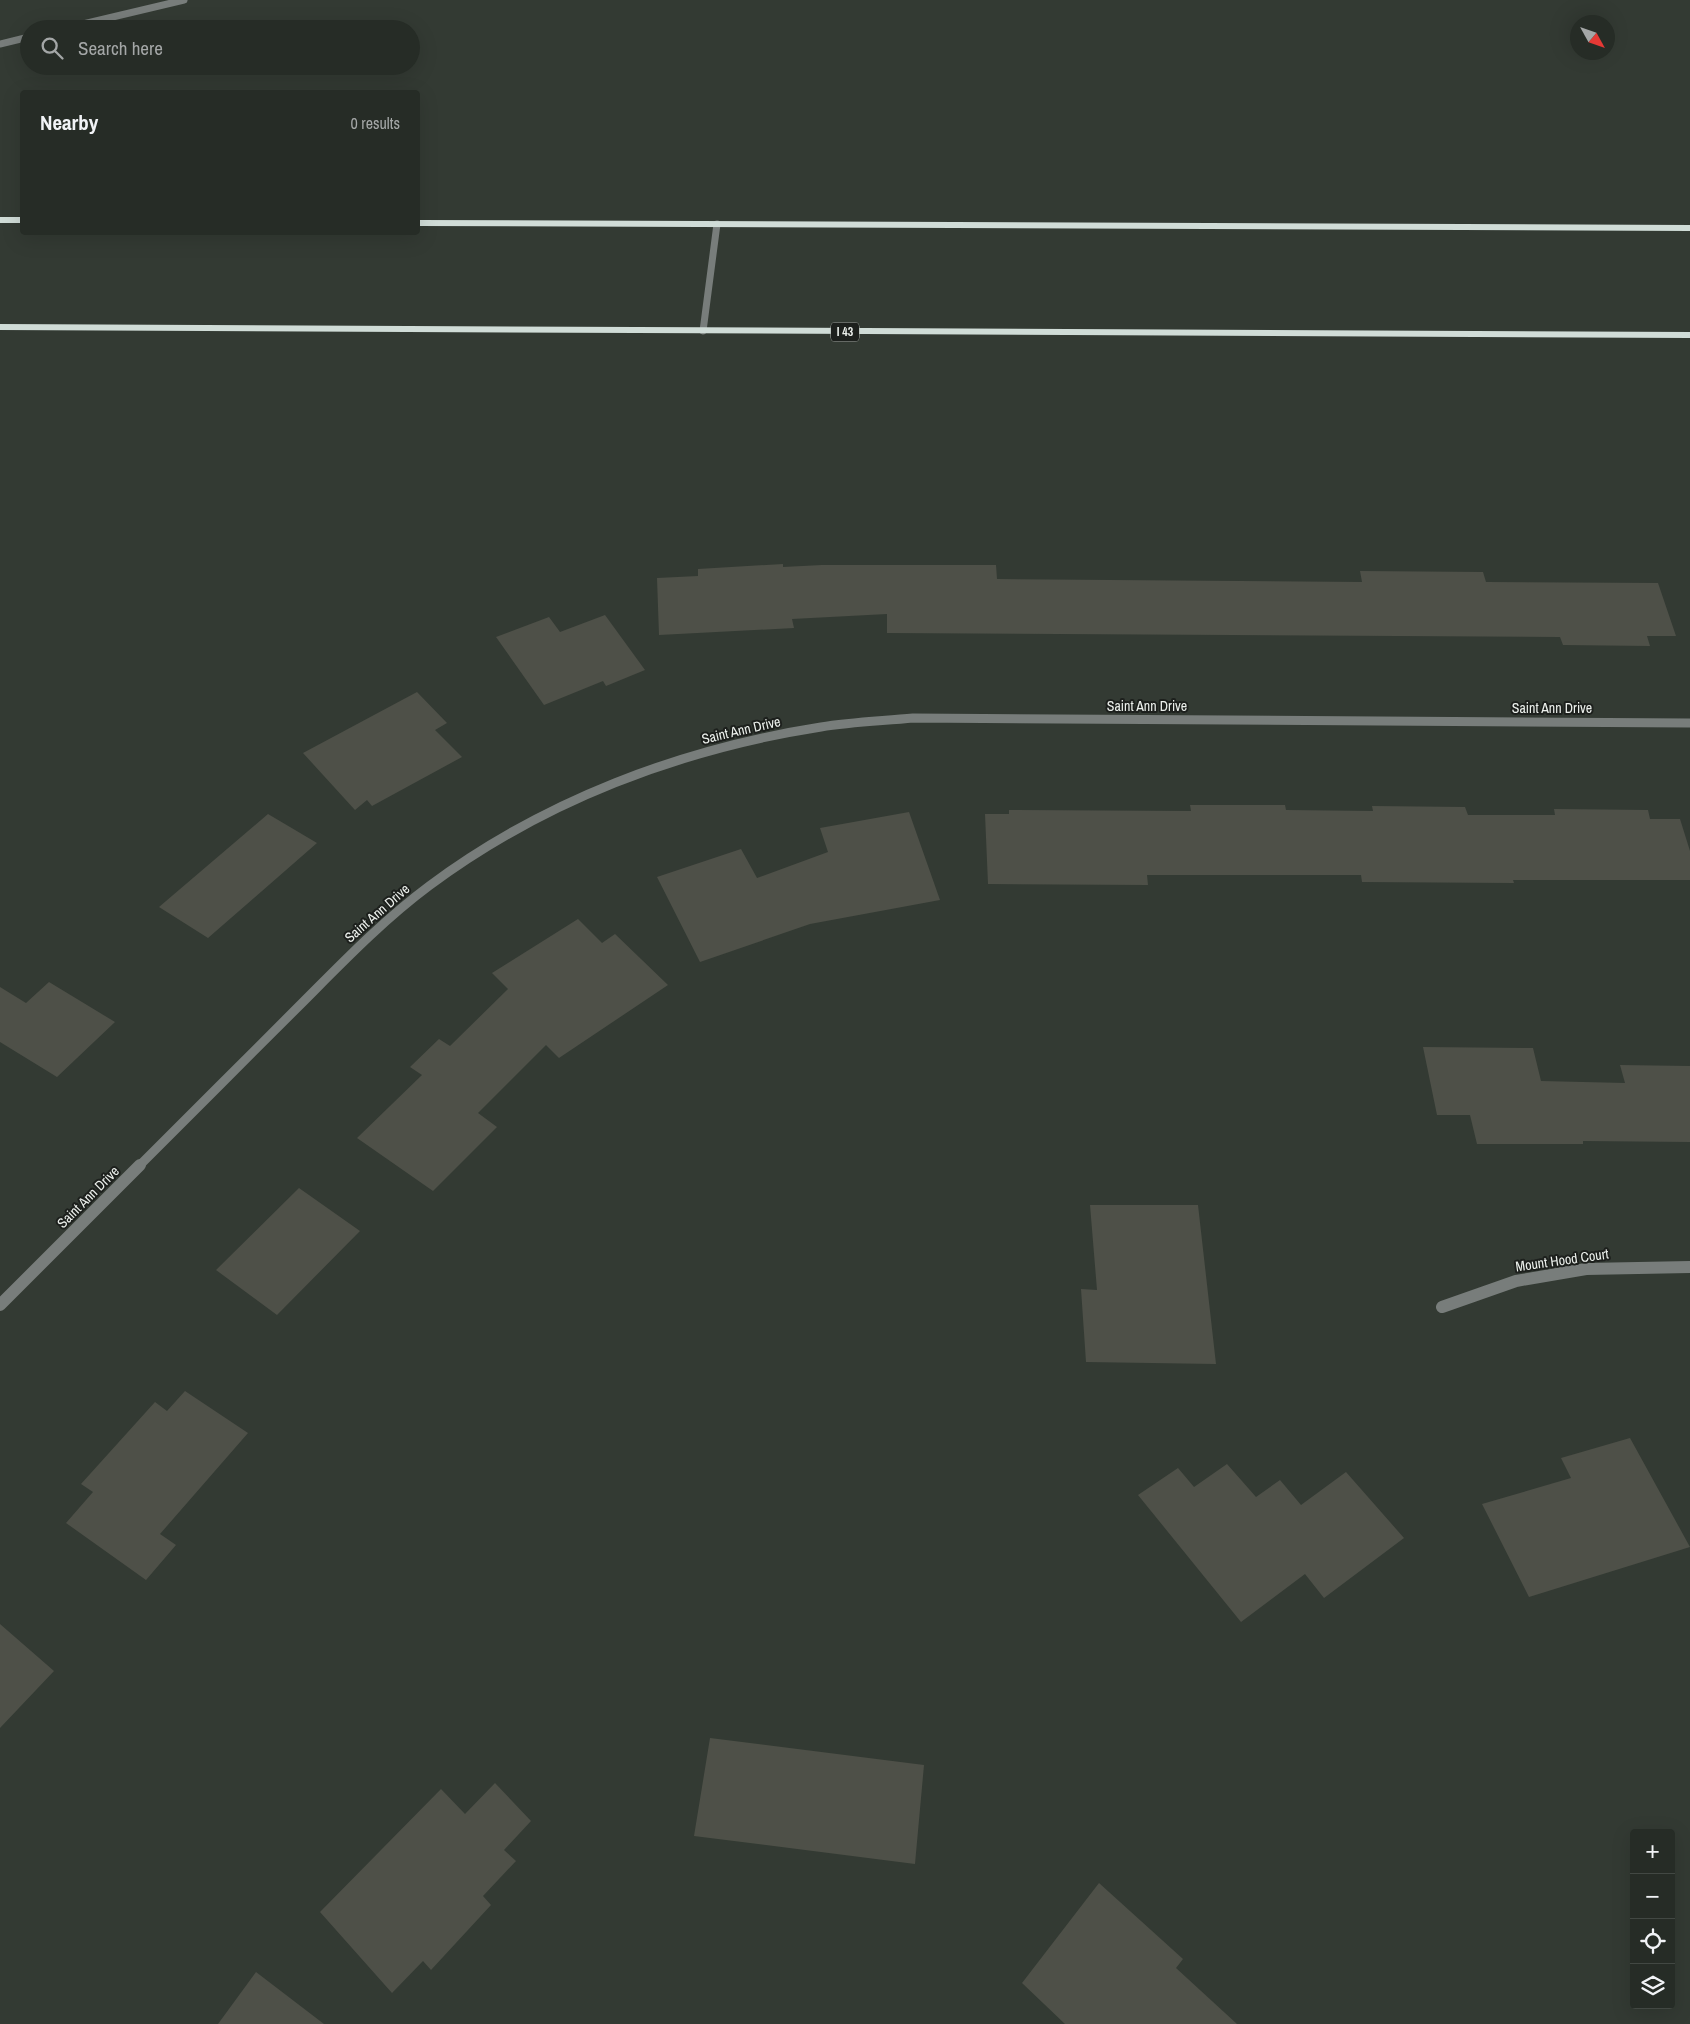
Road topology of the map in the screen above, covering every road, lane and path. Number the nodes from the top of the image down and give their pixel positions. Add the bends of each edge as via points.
1 (184, 0) edge
2 (100, 20) edge
3 (20, 39) edge
4 (0, 44) edge
5 (0, 220) edge
6 (20, 220) edge
7 (420, 222) edge
8 (717, 224) junction
9 (1690, 228) edge
10 (0, 327) edge
11 (703, 331) junction
12 (1690, 335) edge
13 (1690, 723) edge
14 (1690, 1267) edge
15 (0, 1305) edge
16 (1442, 1307) dead end

1 - 2 street
3 - 4 street
5 - 6 highway
7 - 8 highway
8 - 9 highway
8 - 11 street
10 - 11 highway, I 43
11 - 12 highway, I 43
13 - 15 street, Saint Ann Drive via 913,718 820,727 739,743 660,766 573,801 500,840 430,886 365,940
14 - 16 street, Mount Hood Court via 1586,1269 1516,1281

